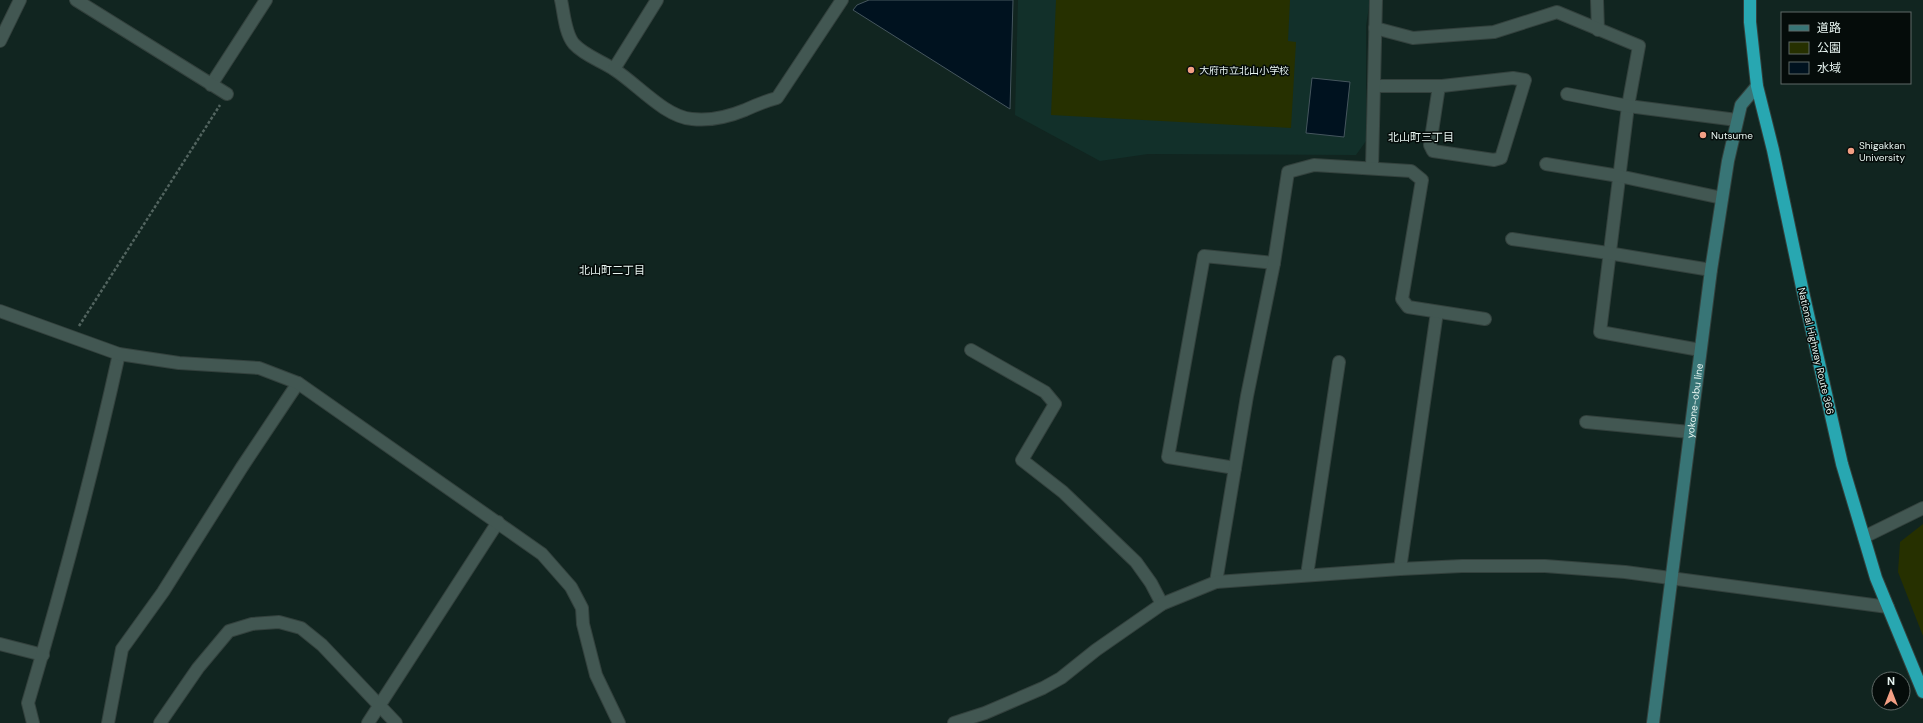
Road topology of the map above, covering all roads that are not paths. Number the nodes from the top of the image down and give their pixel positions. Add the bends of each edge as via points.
1 (20, 0) edge
2 (76, 0) edge
3 (266, 0) edge
4 (561, 0) edge
5 (657, 0) edge
6 (842, 0) edge
7 (1376, 0) edge
8 (1597, 0) edge
9 (1750, 0) edge
10 (1375, 28) junction
11 (1598, 30) junction
12 (0, 41) edge
13 (614, 69) junction
14 (211, 85) junction
15 (1374, 86) junction
16 (1439, 86) junction
17 (1757, 86) junction
18 (227, 94) road end
19 (1568, 94) dead end
20 (1628, 106) junction
21 (1737, 120) junction
22 (1546, 164) dead end
23 (1372, 168) junction
24 (1619, 176) junction
25 (1722, 198) junction
26 (1512, 239) dead end
27 (1608, 253) junction
28 (1274, 263) junction
29 (1711, 270) junction
30 (0, 311) edge
31 (1437, 312) junction
32 (1485, 319) dead end
33 (971, 350) dead end
34 (1700, 350) junction
35 (119, 354) junction
36 (1339, 362) dead end
37 (298, 383) junction
38 (1586, 422) dead end
39 (1690, 432) junction
40 (1236, 468) junction
41 (1923, 508) edge
42 (498, 522) junction
43 (1864, 537) junction
44 (1400, 569) junction
45 (1308, 575) junction
46 (1672, 578) junction
47 (1216, 582) junction
48 (1162, 604) junction
49 (1888, 607) junction
50 (0, 644) edge
51 (43, 655) junction
52 (1923, 692) edge
53 (379, 705) junction
54 (33, 723) edge
55 (108, 723) edge
56 (160, 723) edge
57 (368, 723) edge
58 (396, 723) edge
59 (619, 723) edge
60 (954, 723) edge
61 (1652, 723) edge

1 - 12 street
2 - 14 street
3 - 14 street
4 - 13 street via 573,44
5 - 13 street
6 - 13 street via 777,98 745,110 715,119 690,119 669,111
7 - 10 street
8 - 11 street
9 - 17 highway, National Highway Route 366
10 - 11 street via 1413,38 1494,32 1557,12
10 - 15 street
11 - 20 street via 1639,46
14 - 18 street
15 - 16 street
15 - 23 street
16 - 16 street via 1513,78 1525,80 1501,158 1494,160 1433,150 1430,145
17 - 21 main road, yokone-obu line via 1741,105
17 - 43 highway, National Highway Route 366 via 1842,464
19 - 20 street
20 - 21 street
20 - 24 street
21 - 25 main road, yokone-obu line
22 - 24 street
23 - 28 street via 1314,165 1288,172
23 - 31 street via 1411,171 1422,180 1402,299 1408,307
24 - 25 street
24 - 27 street
25 - 29 main road, yokone-obu line
26 - 27 street
27 - 29 street
27 - 34 street via 1600,332
28 - 40 street via 1247,396
28 - 40 street via 1204,256 1168,457
29 - 34 main road, yokone-obu line
30 - 35 street
31 - 32 street
31 - 44 street
33 - 48 street via 1045,392 1055,404 1022,460 1063,492 1136,562
34 - 39 main road, yokone-obu line
35 - 37 street via 179,363 259,368
35 - 51 street via 98,452
36 - 45 street
37 - 42 street
37 - 55 street via 163,592 122,649
38 - 39 street
39 - 46 main road, yokone-obu line
40 - 47 street
41 - 43 street
42 - 53 street
42 - 59 street via 542,554 571,587 582,608 583,624 596,675
43 - 49 highway, National Highway Route 366
44 - 45 street
44 - 46 street via 1545,566
45 - 47 street
46 - 49 street
46 - 61 main road, yokone-obu line
47 - 48 street
48 - 60 street via 1055,682
49 - 52 highway, National Highway Route 366
50 - 51 street
51 - 54 street via 28,703
53 - 56 street via 322,645 301,628 279,622 252,624 229,631 198,668
53 - 57 street
53 - 58 street

